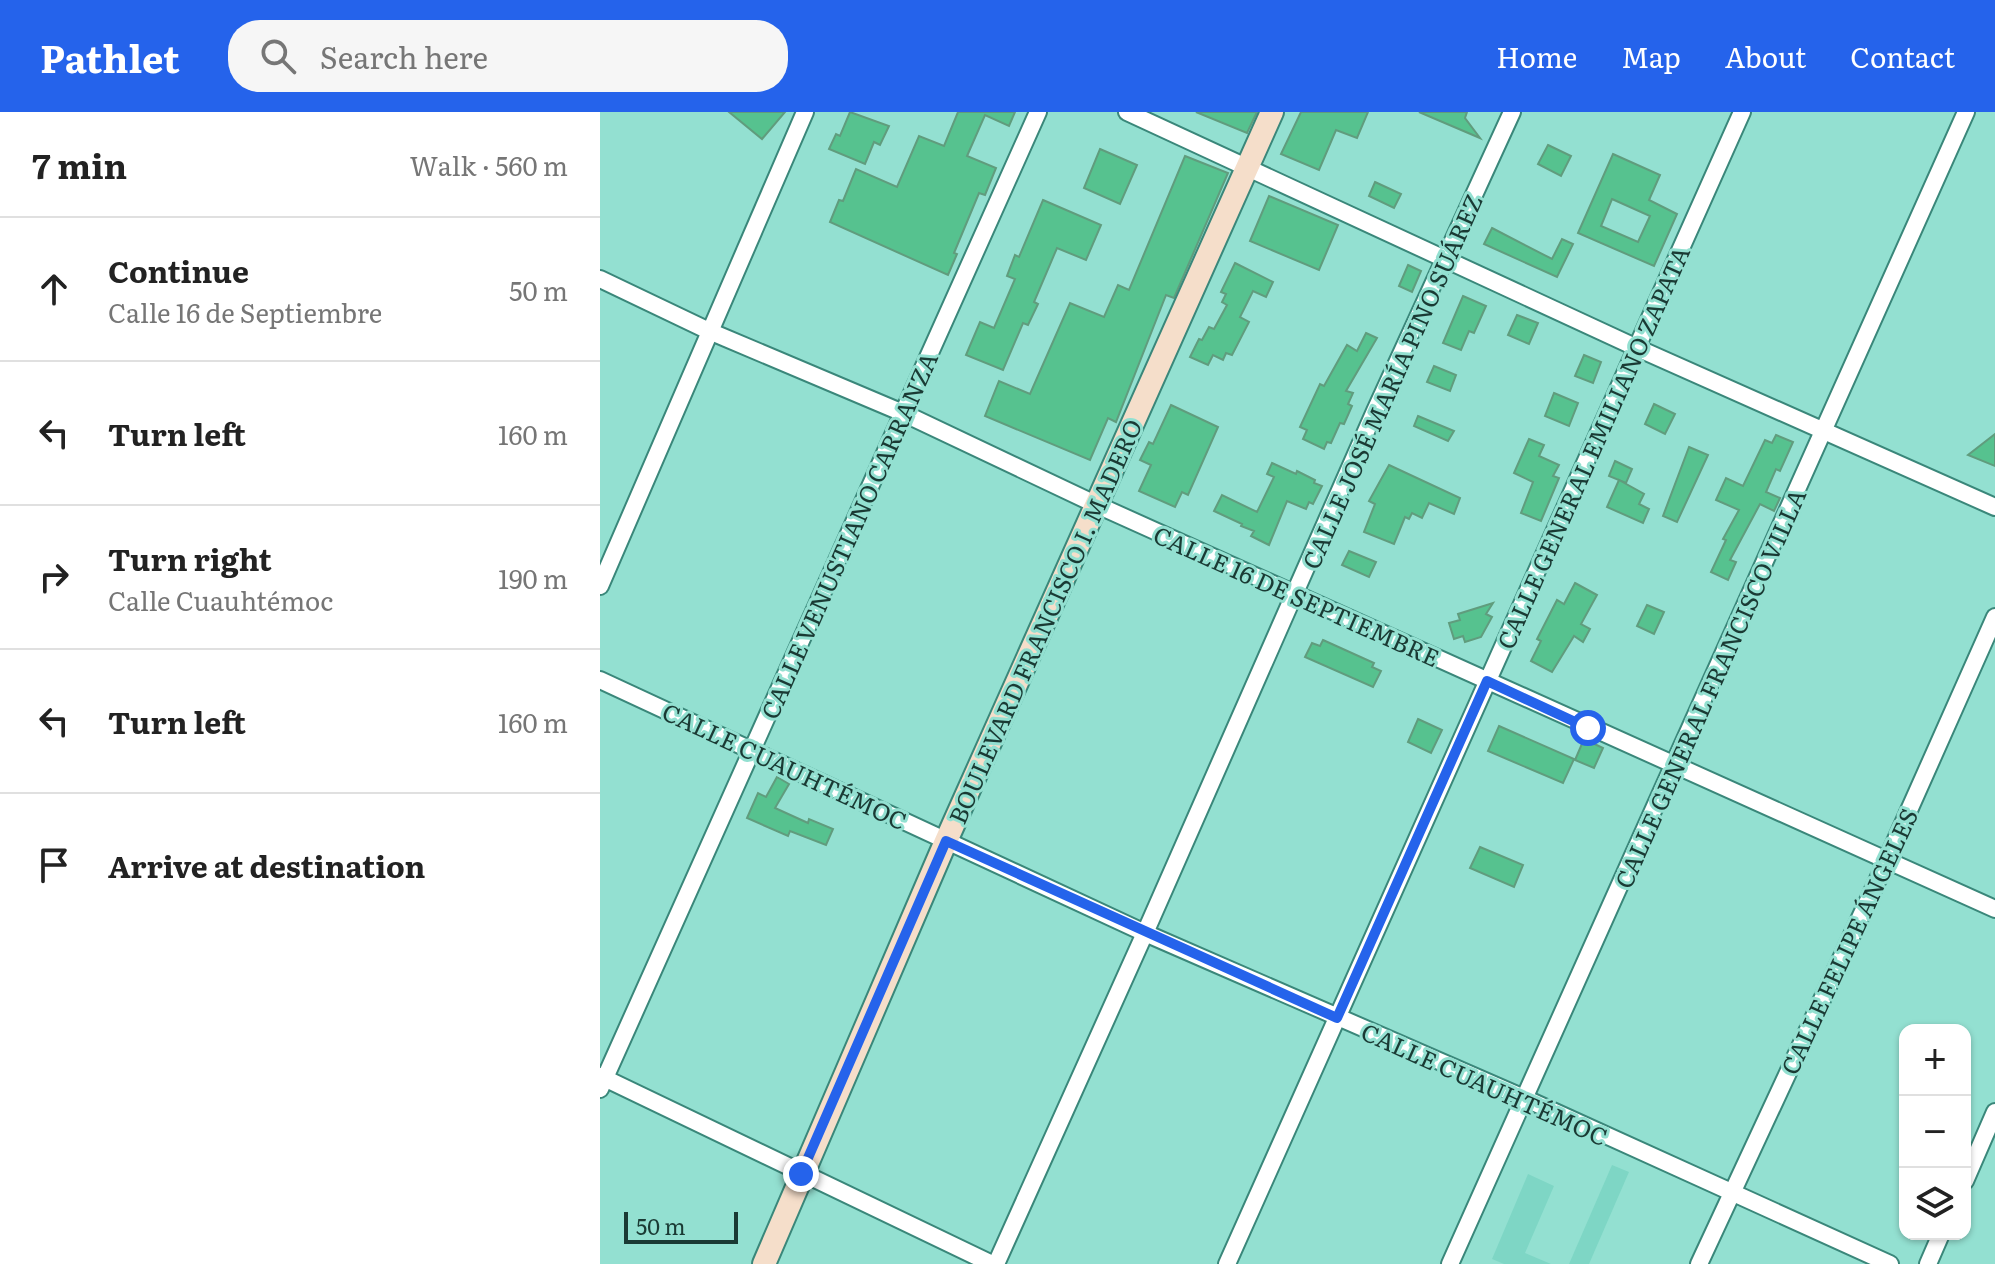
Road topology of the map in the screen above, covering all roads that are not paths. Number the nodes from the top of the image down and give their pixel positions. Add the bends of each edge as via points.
1 (805, 112) edge
2 (1038, 112) edge
3 (1127, 112) edge
4 (1272, 112) edge
5 (1512, 112) edge
6 (1742, 112) edge
7 (1966, 112) edge
8 (1248, 167) junction
9 (1447, 258) junction
10 (600, 279) edge
11 (709, 331) junction
12 (1635, 347) junction
13 (903, 413) junction
14 (1825, 431) junction
15 (1095, 504) junction
16 (1995, 507) edge
17 (600, 586) edge
18 (1296, 593) junction
19 (1995, 617) edge
20 (600, 680) edge
21 (1487, 681) junction
22 (753, 748) junction
23 (1673, 766) junction
24 (946, 841) junction
25 (1886, 862) junction
26 (1995, 909) edge
27 (1145, 933) junction
28 (1337, 1018) junction
29 (602, 1081) edge
30 (1524, 1098) junction
31 (1995, 1112) edge
32 (1971, 1168) edge
33 (801, 1174) junction
34 (1730, 1193) junction
35 (1938, 1240) edge
36 (764, 1264) edge
37 (994, 1264) edge
38 (1227, 1264) edge
39 (1450, 1264) edge
40 (1699, 1264) edge
41 (1890, 1264) edge
42 (1928, 1264) edge

1 - 11 street
2 - 13 street, CALLE VENUSTIANO CARRANZA
3 - 8 street
4 - 8 street, BOULEVARD FRANCISCO I. MADERO
5 - 9 street, CALLE JOSÉ MARÍA PINO SUÁREZ
6 - 12 street, CALLE GENERAL EMILIANO ZAPATA
7 - 14 street, CALLE GENERAL FRANCISCO VILLA
8 - 9 street
8 - 15 street, BOULEVARD FRANCISCO I. MADERO
9 - 12 street
9 - 18 street, CALLE JOSÉ MARÍA PINO SUÁREZ
10 - 11 street, CALLE 16 DE SEPTIEMBRE
11 - 13 street, CALLE 16 DE SEPTIEMBRE
11 - 17 street
12 - 14 street
12 - 21 street, CALLE GENERAL EMILIANO ZAPATA
13 - 15 street, CALLE 16 DE SEPTIEMBRE
13 - 22 street, CALLE VENUSTIANO CARRANZA
14 - 16 street
14 - 23 street, CALLE GENERAL FRANCISCO VILLA
15 - 18 street, CALLE 16 DE SEPTIEMBRE
15 - 24 street, BOULEVARD FRANCISCO I. MADERO
18 - 21 street, CALLE 16 DE SEPTIEMBRE
18 - 27 street, CALLE JOSÉ MARÍA PINO SUÁREZ
19 - 25 street, CALLE FELIPE ÁNGELES
20 - 22 street, CALLE CUAUHTÉMOC
21 - 23 street, CALLE 16 DE SEPTIEMBRE
21 - 28 street, CALLE GENERAL EMILIANO ZAPATA
22 - 24 street, CALLE CUAUHTÉMOC
22 - 29 street, CALLE VENUSTIANO CARRANZA
23 - 25 street, CALLE 16 DE SEPTIEMBRE
23 - 30 street, CALLE GENERAL FRANCISCO VILLA
24 - 27 street, CALLE CUAUHTÉMOC
24 - 33 street, BOULEVARD FRANCISCO I. MADERO
25 - 26 street, CALLE 16 DE SEPTIEMBRE
25 - 34 street, CALLE FELIPE ÁNGELES
27 - 28 street, CALLE CUAUHTÉMOC
27 - 37 street, CALLE JOSÉ MARÍA PINO SUÁREZ
28 - 30 street, CALLE CUAUHTÉMOC
28 - 38 street, CALLE GENERAL EMILIANO ZAPATA
29 - 33 street
30 - 34 street, CALLE CUAUHTÉMOC
30 - 39 street, CALLE GENERAL FRANCISCO VILLA
31 - 32 street
33 - 36 street, BOULEVARD FRANCISCO I. MADERO
33 - 37 street
34 - 40 street, CALLE FELIPE ÁNGELES
34 - 41 street, CALLE CUAUHTÉMOC
35 - 42 street

